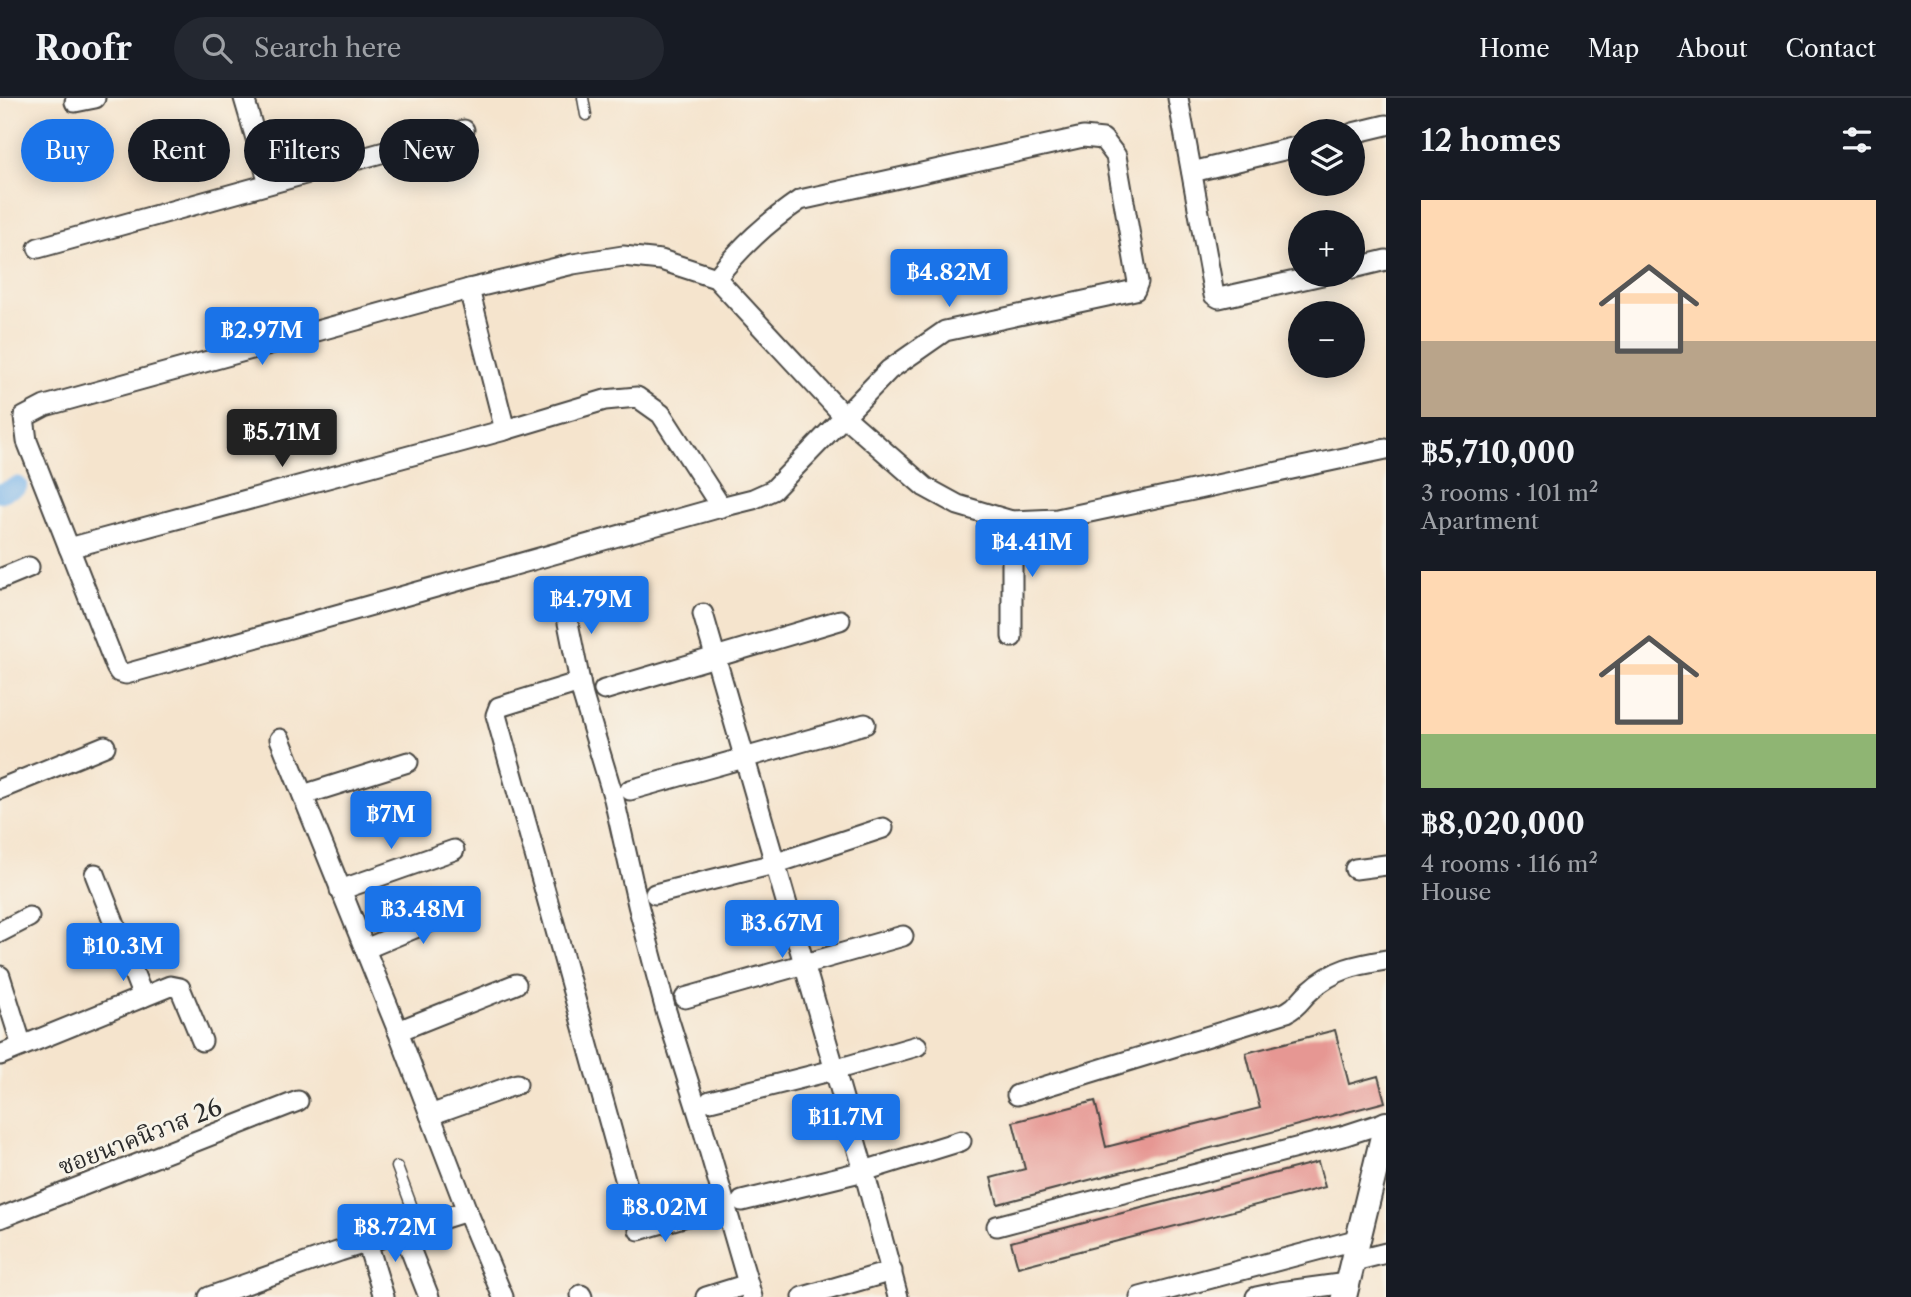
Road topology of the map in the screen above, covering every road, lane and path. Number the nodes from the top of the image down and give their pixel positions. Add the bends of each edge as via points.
1 (95, 98) edge
2 (244, 98) edge
3 (583, 98) edge
4 (1178, 98) edge
5 (75, 102) dead end
6 (586, 115) dead end
7 (1386, 125) edge
8 (1365, 130) edge
9 (1288, 149) edge
10 (379, 153) edge
11 (1192, 172) junction
12 (269, 183) junction
13 (37, 248) dead end
14 (1386, 260) edge
15 (1365, 265) edge
16 (716, 278) junction
17 (1288, 283) edge
18 (468, 289) junction
19 (845, 417) junction
20 (505, 430) junction
21 (1386, 449) edge
22 (721, 507) junction
23 (1012, 521) junction
24 (69, 548) junction
25 (29, 567) dead end
26 (0, 579) edge
27 (563, 598) dead end
28 (703, 614) dead end
29 (841, 620) dead end
30 (1012, 637) dead end
31 (716, 657) junction
32 (580, 682) junction
33 (604, 690) dead end
34 (865, 724) dead end
35 (280, 739) dead end
36 (105, 746) dead end
37 (744, 760) junction
38 (408, 762) dead end
39 (0, 789) edge
40 (630, 790) dead end
41 (303, 795) junction
42 (883, 828) dead end
43 (454, 850) dead end
44 (774, 864) junction
45 (1386, 865) edge
46 (1355, 869) dead end
47 (95, 874) dead end
48 (340, 890) junction
49 (655, 894) dead end
50 (465, 907) dead end
51 (29, 917) dead end
52 (0, 932) edge
53 (903, 936) dead end
54 (365, 949) junction
55 (1386, 960) edge
56 (804, 965) junction
57 (0, 976) edge
58 (516, 984) dead end
59 (144, 997) junction
60 (685, 998) dead end
61 (398, 1031) junction
62 (202, 1041) dead end
63 (22, 1046) junction
64 (917, 1046) dead end
65 (0, 1055) edge
66 (834, 1070) junction
67 (517, 1084) dead end
68 (1017, 1095) dead end
69 (298, 1101) dead end
70 (710, 1101) dead end
71 (430, 1115) junction
72 (1386, 1123) edge
73 (961, 1141) dead end
74 (397, 1167) dead end
75 (864, 1171) junction
76 (733, 1203) junction
77 (467, 1210) junction
78 (0, 1218) edge
79 (997, 1226) dead end
80 (411, 1228) junction
81 (367, 1242) junction
82 (1386, 1253) edge
83 (1351, 1270) edge
84 (892, 1271) junction
85 (750, 1290) edge
86 (209, 1297) edge
87 (384, 1297) edge
88 (429, 1297) edge
89 (503, 1297) edge
90 (706, 1297) edge
91 (803, 1297) edge
92 (898, 1297) edge
93 (1140, 1297) edge
94 (1256, 1297) edge

1 - 5 street
2 - 12 street
3 - 6 lane
4 - 11 street
7 - 8 street
9 - 11 street
10 - 12 street
11 - 17 street via 1216,296
12 - 13 street
14 - 15 street
16 - 18 street via 662,260 624,256
16 - 19 street
16 - 19 street via 741,247 800,200 1083,137 1103,139 1116,156 1136,288 945,331 890,370
18 - 20 street
18 - 24 street via 45,406 24,417 27,441
19 - 22 street via 773,490
19 - 23 street via 925,487 958,505
20 - 22 street via 605,400 637,397 661,414
20 - 24 street
21 - 23 street via 1057,519
22 - 24 street via 126,674 116,667
23 - 30 street
25 - 26 street
27 - 32 street
28 - 31 street
29 - 31 street
31 - 33 street
31 - 37 street
32 - 76 street via 666,1011
32 - 76 street via 499,707 496,715 639,1230
34 - 37 street
35 - 41 street
36 - 39 street
37 - 40 street
37 - 44 street
38 - 41 street
41 - 48 street
42 - 44 street
43 - 48 street
44 - 49 street
44 - 56 street
45 - 46 street
47 - 59 street
48 - 54 street
50 - 54 street
51 - 52 street
53 - 56 street
54 - 61 street
55 - 68 street via 1353,965 1325,979 1287,1012
56 - 60 street
56 - 66 street
57 - 63 street
58 - 61 street
59 - 62 street via 170,986 180,988
59 - 63 street
61 - 71 street
63 - 65 street
64 - 66 street
66 - 70 street
66 - 75 street
67 - 71 street
69 - 78 street, ซอยนาคนิวาส 26
71 - 77 street
72 - 79 street
72 - 83 street
73 - 75 street
74 - 80 lane
75 - 76 street
75 - 84 street
76 - 85 street
77 - 80 street
77 - 89 street
80 - 81 street
80 - 88 street
81 - 86 street
81 - 87 street
82 - 83 street
83 - 93 street
83 - 94 street
84 - 91 street
84 - 92 street
85 - 90 street

